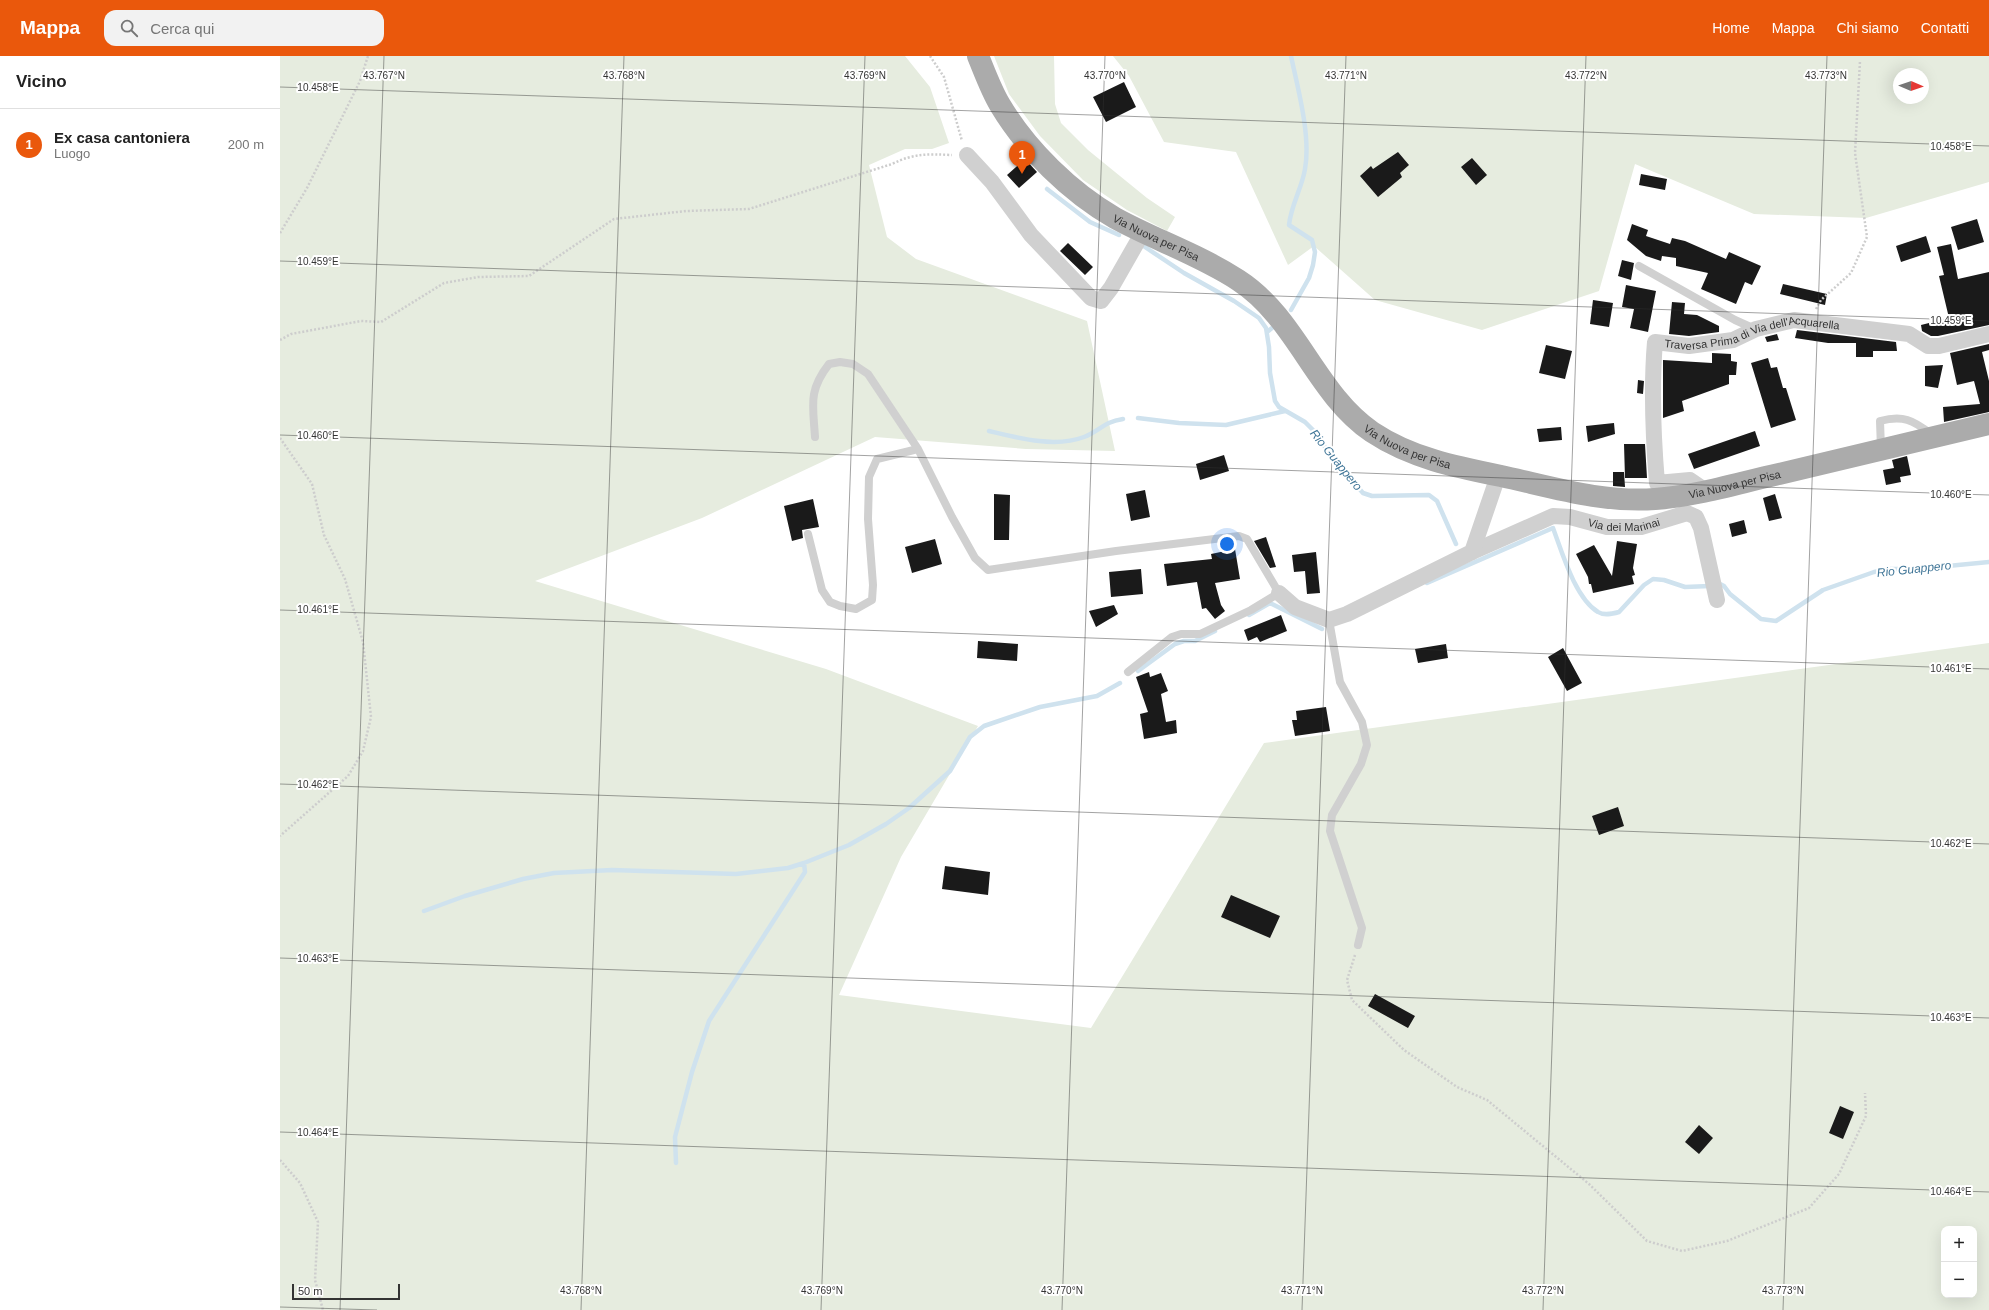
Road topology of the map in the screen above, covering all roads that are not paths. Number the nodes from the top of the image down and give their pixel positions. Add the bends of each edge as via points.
1 (978, 56) edge
2 (967, 155) road end
3 (1143, 232) junction
4 (1639, 266) dead end
5 (1756, 329) junction
6 (1989, 334) edge
7 (1989, 424) edge
8 (815, 437) dead end
9 (1935, 437) junction
10 (918, 448) junction
11 (1881, 449) junction
12 (1498, 476) junction
13 (1706, 491) junction
14 (808, 534) dead end
15 (1472, 552) junction
16 (1279, 593) junction
17 (1717, 600) dead end
18 (1329, 620) junction
19 (1128, 672) dead end
20 (1358, 945) road end

1 - 3 main road, Via Nuova per Pisa via 1000,105 1042,158 1089,201
2 - 3 street via 992,182 1031,235 1091,298 1101,300 1111,288
3 - 12 main road, Via Nuova per Pisa via 1222,270 1258,294 1284,323 1342,405 1370,430 1411,453
4 - 5 lane via 1735,320
5 - 6 street, Traversa Prima di Via dell'Acquarella via 1787,321 1808,322 1909,334 1928,346 1939,346
5 - 13 street, Traversa Prima di Via dell'Acquarella via 1733,340 1689,346 1655,342 1652,426 1657,482 1690,480
7 - 9 main road, Via Nuova per Pisa
8 - 10 lane via 813,396 818,378 829,364 840,362 853,364 868,374
9 - 11 main road, Via Nuova per Pisa
9 - 11 lane via 1920,425 1901,417 1892,418 1880,421
10 - 14 lane via 877,459 869,477 868,519 872,600 856,609 830,602 822,590
10 - 16 lane via 975,558 988,570 1239,536 1247,539
11 - 13 main road, Via Nuova per Pisa
12 - 13 main road, Via Nuova per Pisa via 1571,492 1615,498 1656,499
12 - 15 street
15 - 17 street, Via dei Marinai via 1552,516 1570,517 1607,527 1641,527 1687,513 1696,517 1701,528
15 - 18 street, Via dei Marinai via 1347,614
16 - 18 street via 1295,607
16 - 19 lane via 1251,610 1200,634 1172,636
18 - 20 lane via 1340,682 1362,722 1367,745 1361,764 1332,815 1330,831 1362,928

